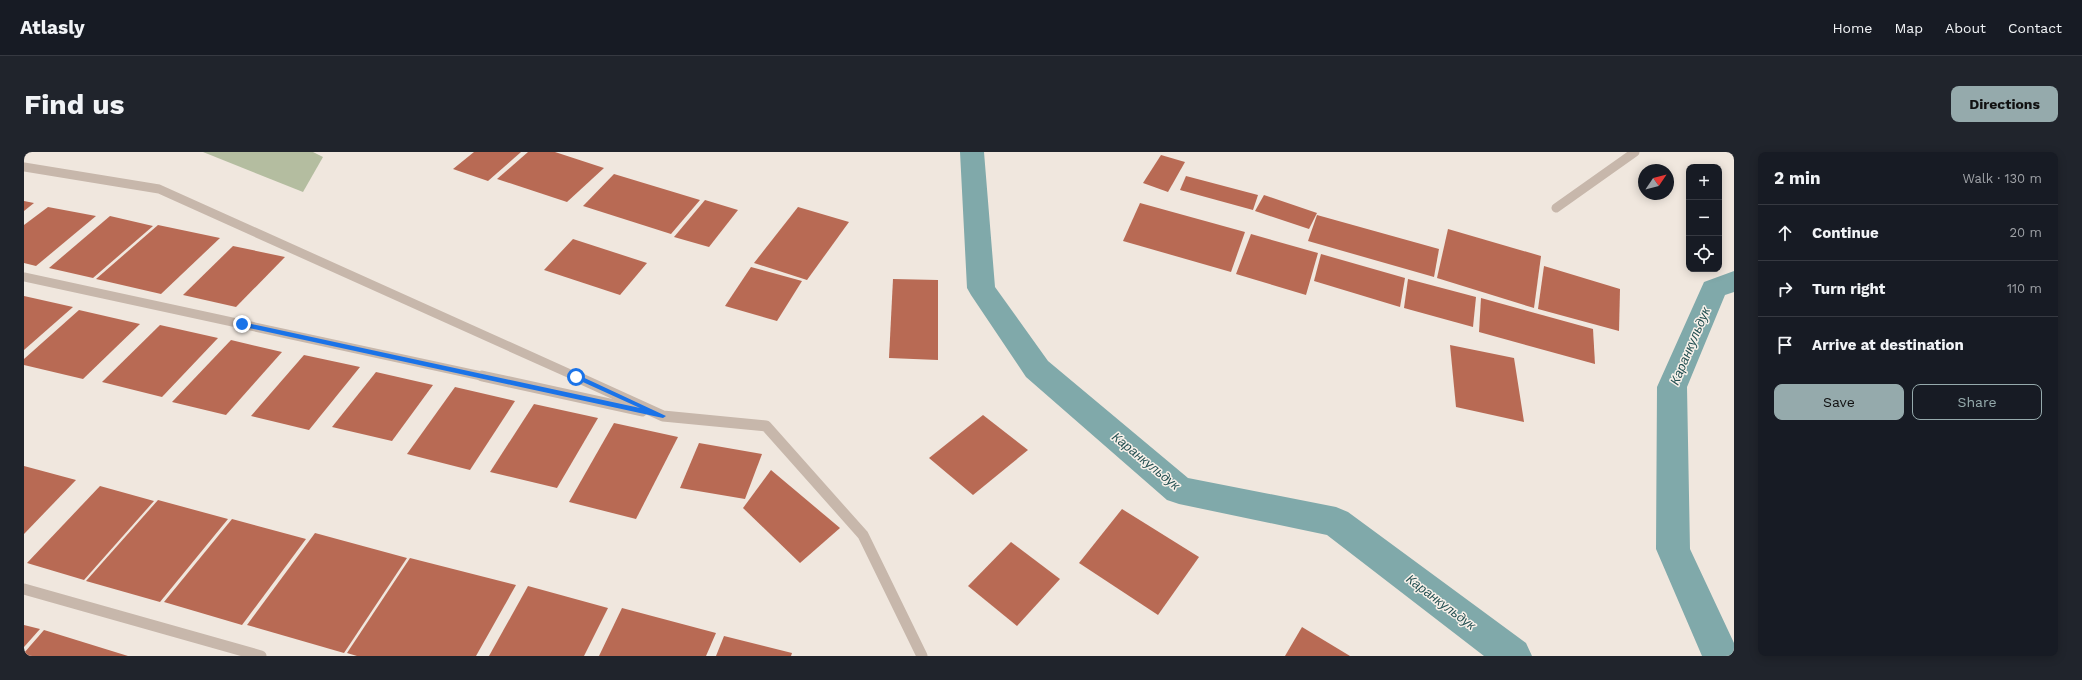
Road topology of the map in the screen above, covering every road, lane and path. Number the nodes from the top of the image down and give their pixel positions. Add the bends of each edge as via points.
1 (1635, 152) edge
2 (24, 167) edge
3 (1556, 208) dead end
4 (24, 277) edge
5 (663, 416) junction
6 (24, 589) edge
7 (261, 656) edge
8 (922, 656) edge

1 - 3 street
2 - 5 street via 159,189
4 - 5 street
5 - 8 street via 766,426 863,535
6 - 7 street

